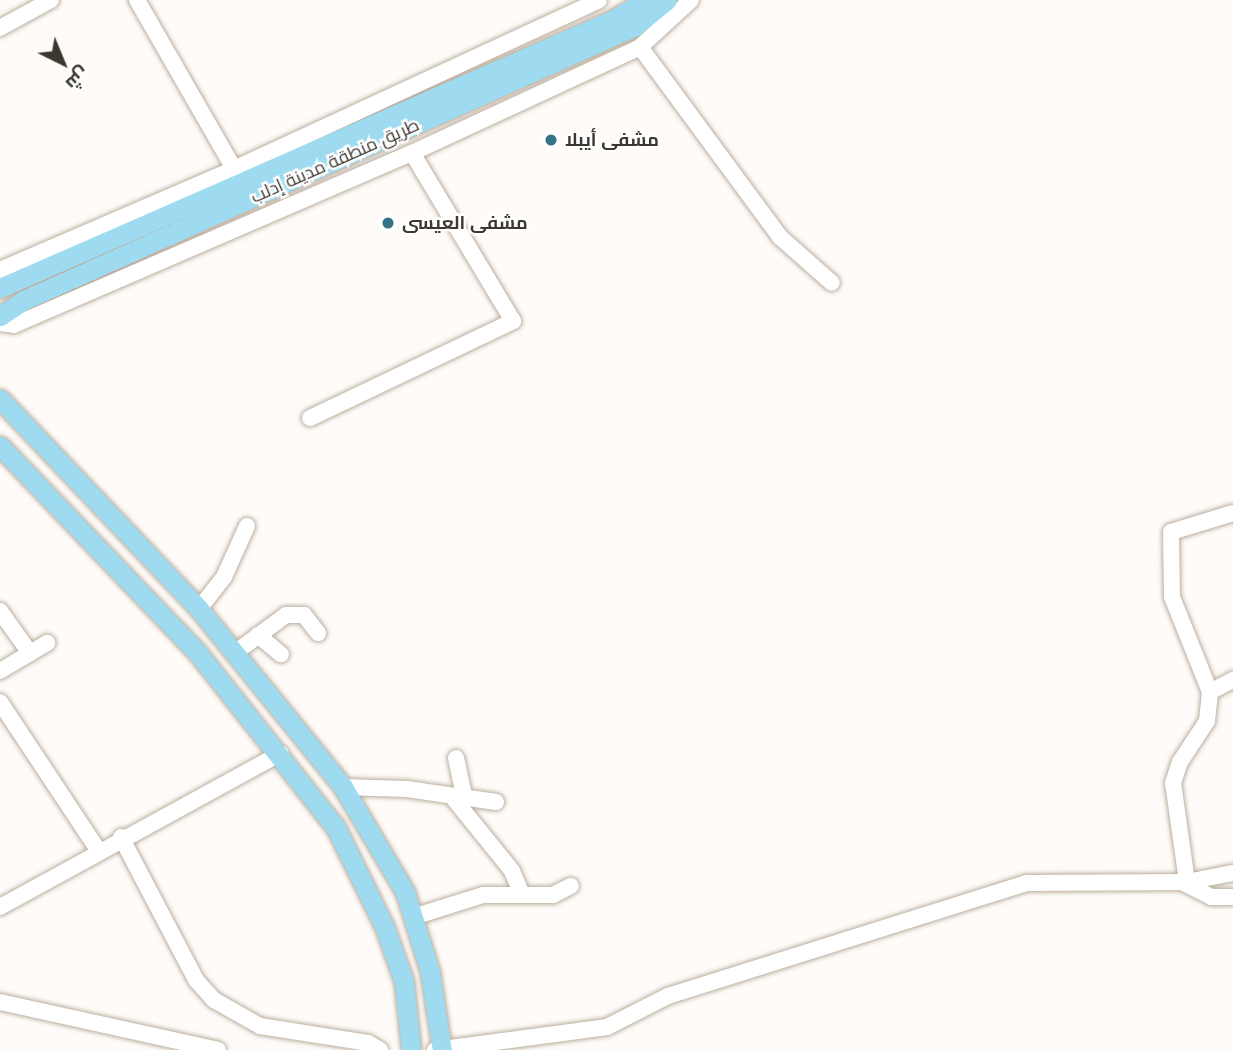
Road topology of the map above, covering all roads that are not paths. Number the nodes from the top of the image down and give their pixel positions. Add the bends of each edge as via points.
1 (51, 0) edge
2 (137, 0) edge
3 (599, 0) edge
4 (646, 0) edge
5 (667, 0) edge
6 (691, 0) edge
7 (0, 28) edge
8 (640, 47) junction
9 (412, 153) junction
10 (234, 169) junction
11 (0, 270) edge
12 (832, 283) dead end
13 (0, 288) edge
14 (0, 316) edge
15 (0, 323) edge
16 (0, 399) edge
17 (310, 418) dead end
18 (0, 446) edge
19 (1233, 513) edge
20 (247, 526) dead end
21 (199, 609) junction
22 (0, 611) edge
23 (318, 633) dead end
24 (258, 635) junction
25 (47, 643) dead end
26 (236, 652) junction
27 (30, 653) junction
28 (281, 654) dead end
29 (0, 671) edge
30 (1233, 680) edge
31 (1210, 692) junction
32 (0, 702) edge
33 (281, 753) junction
34 (456, 758) dead end
35 (343, 787) junction
36 (460, 800) junction
37 (496, 802) dead end
38 (121, 837) junction
39 (98, 850) junction
40 (1233, 873) edge
41 (1184, 882) junction
42 (571, 886) dead end
43 (521, 892) junction
44 (1233, 897) edge
45 (0, 907) edge
46 (413, 917) junction
47 (0, 1002) edge
48 (517, 1045) edge
49 (439, 1049) edge
50 (218, 1050) edge
51 (380, 1050) edge
52 (411, 1050) edge

1 - 7 street
2 - 10 street
3 - 10 street
4 - 13 main road, طريق منطقة مدينة إدلب via 614,19
5 - 14 main road, طريق منطقة مدينة إدلب via 635,26 24,300
6 - 8 street
8 - 9 street
8 - 12 street via 780,237
9 - 15 street via 14,326
9 - 17 street via 513,321
10 - 11 street
16 - 21 main road
18 - 33 main road via 197,652
19 - 31 street via 1171,531 1172,597
20 - 21 street via 224,577
21 - 26 main road
22 - 27 street
23 - 24 street via 311,621 296,613
24 - 26 street
24 - 28 street
25 - 27 street
26 - 35 main road
27 - 29 street
30 - 31 street
31 - 41 street via 1207,721 1180,762 1173,783
32 - 39 street
33 - 38 street
33 - 52 main road via 335,828 384,928 404,982
34 - 36 street
35 - 36 street via 407,789
35 - 46 main road via 405,892
36 - 37 street
36 - 43 street via 512,871
38 - 39 street
38 - 51 street via 197,980 214,1000 260,1026 368,1043
39 - 45 street
40 - 41 street
41 - 44 street via 1202,895
41 - 48 street via 1027,883 668,996 607,1027
42 - 43 street via 553,895
43 - 46 street via 483,895
46 - 49 main road via 430,972
47 - 50 street
48 - 49 street

